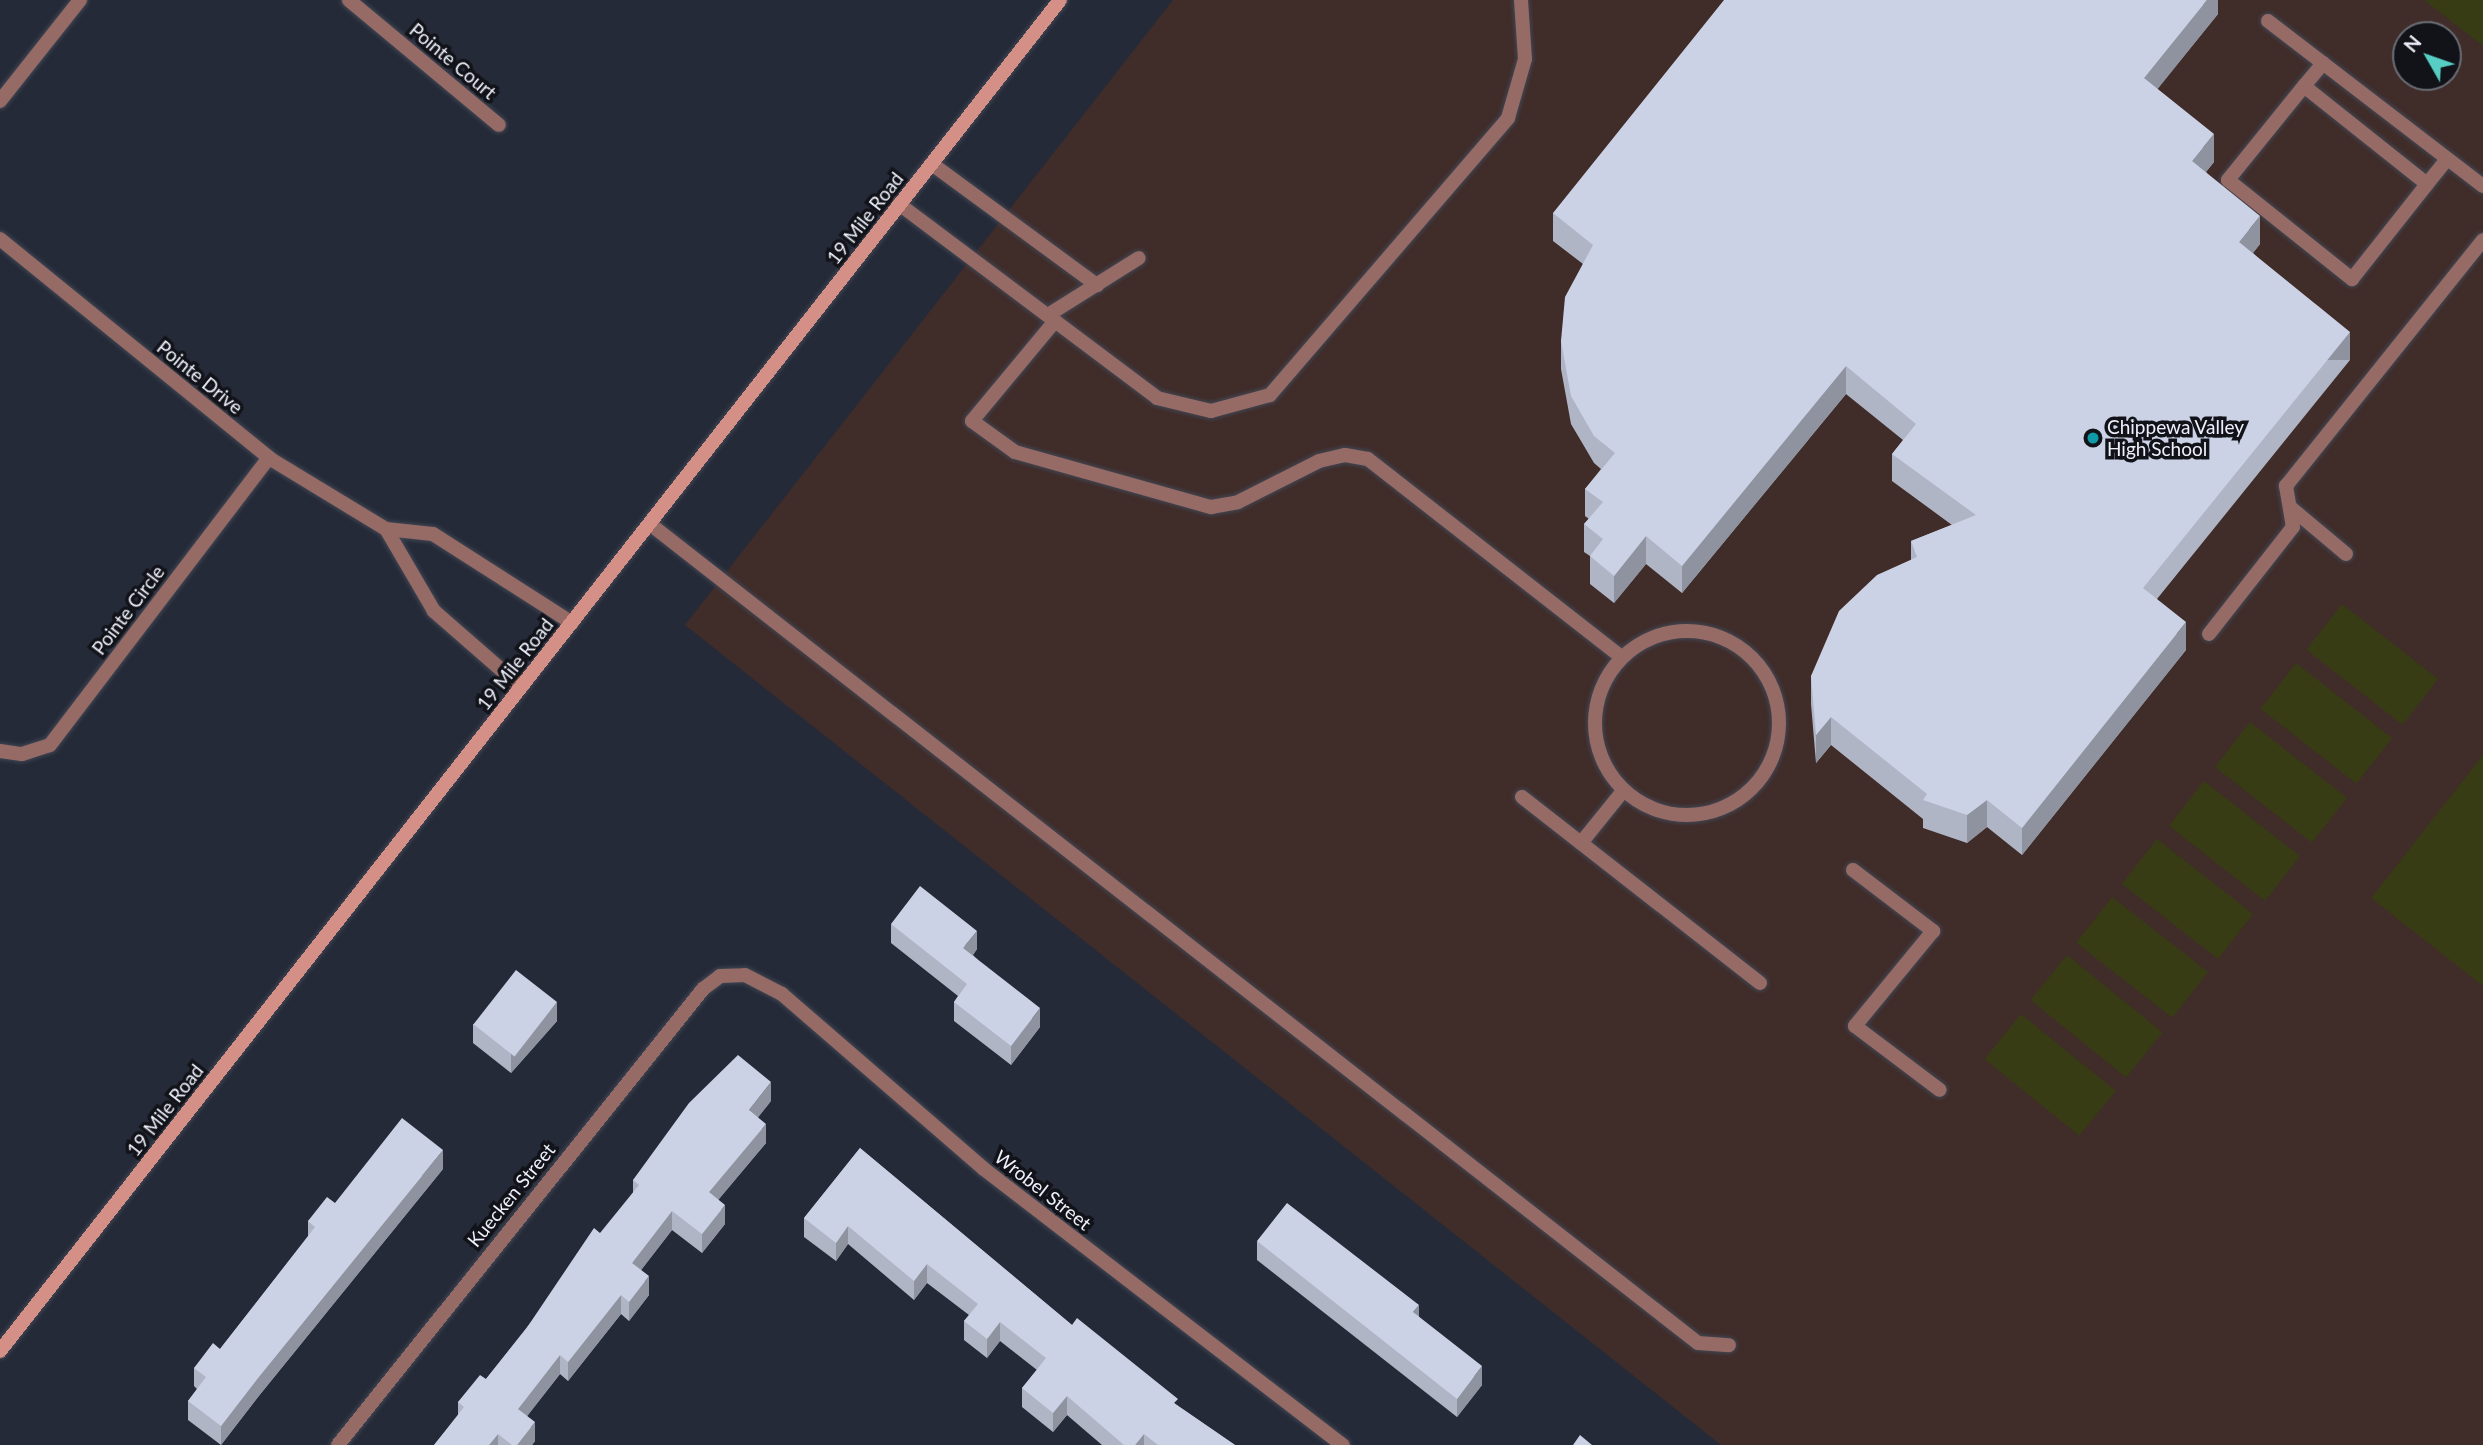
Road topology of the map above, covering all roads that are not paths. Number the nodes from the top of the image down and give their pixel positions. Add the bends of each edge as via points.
1 (80, 0) edge
2 (349, 0) edge
3 (1060, 0) edge
4 (1521, 0) edge
5 (2268, 21) dead end
6 (2323, 63) junction
7 (2304, 86) junction
8 (0, 101) edge
9 (499, 125) dead end
10 (2447, 159) junction
11 (932, 164) junction
12 (2427, 184) junction
13 (2483, 186) edge
14 (900, 204) junction
15 (0, 239) edge
16 (2483, 240) edge
17 (1139, 258) dead end
18 (1097, 285) junction
19 (1051, 318) junction
20 (269, 458) junction
21 (2290, 507) junction
22 (650, 523) junction
23 (386, 529) junction
24 (2346, 554) dead end
25 (572, 623) junction
26 (2209, 634) dead end
27 (1621, 657) junction
28 (521, 687) junction
29 (0, 751) edge
30 (1623, 791) junction
31 (1522, 797) dead end
32 (1581, 843) junction
33 (1853, 870) dead end
34 (720, 976) joint
35 (1760, 983) dead end
36 (1940, 1090) dead end
37 (1729, 1345) dead end
38 (0, 1351) edge
39 (338, 1445) edge
40 (1343, 1445) edge

1 - 8 street
2 - 9 street, Pointe Court
3 - 11 street, 19 Mile Road
4 - 19 street via 1525,59 1508,118 1270,395 1211,411 1182,407 1136,385
5 - 6 street
6 - 7 street
6 - 10 street
7 - 12 street
7 - 12 street via 2228,180 2353,279
10 - 12 street
10 - 13 street
11 - 14 street, 19 Mile Road
11 - 18 street
14 - 19 street
14 - 22 street, 19 Mile Road
15 - 20 street, Pointe Drive
16 - 21 street via 2286,486
17 - 18 street
18 - 19 street
19 - 27 street via 972,421 1015,452 1211,507 1238,502 1319,461 1345,455 1368,459
20 - 23 street, Pointe Drive
20 - 29 street, Pointe Circle via 50,745 22,754
21 - 24 street
21 - 26 street via 2293,527
22 - 25 street, 19 Mile Road
22 - 37 street via 1698,1343
23 - 25 street, Pointe Drive via 433,534
23 - 28 street, Pointe Drive via 434,611
25 - 28 street, 19 Mile Road
27 - 30 street via 1594,710 1605,768
27 - 30 street via 1672,631 1728,639 1769,679 1779,735 1754,786 1722,807 1675,815
28 - 38 street, 19 Mile Road
30 - 32 street
31 - 32 street
32 - 35 street
33 - 36 street via 1933,931 1855,1026
34 - 39 street, Kuecken Street via 657,1043
34 - 40 street, Wrobel Street via 745,975 782,995 984,1170

